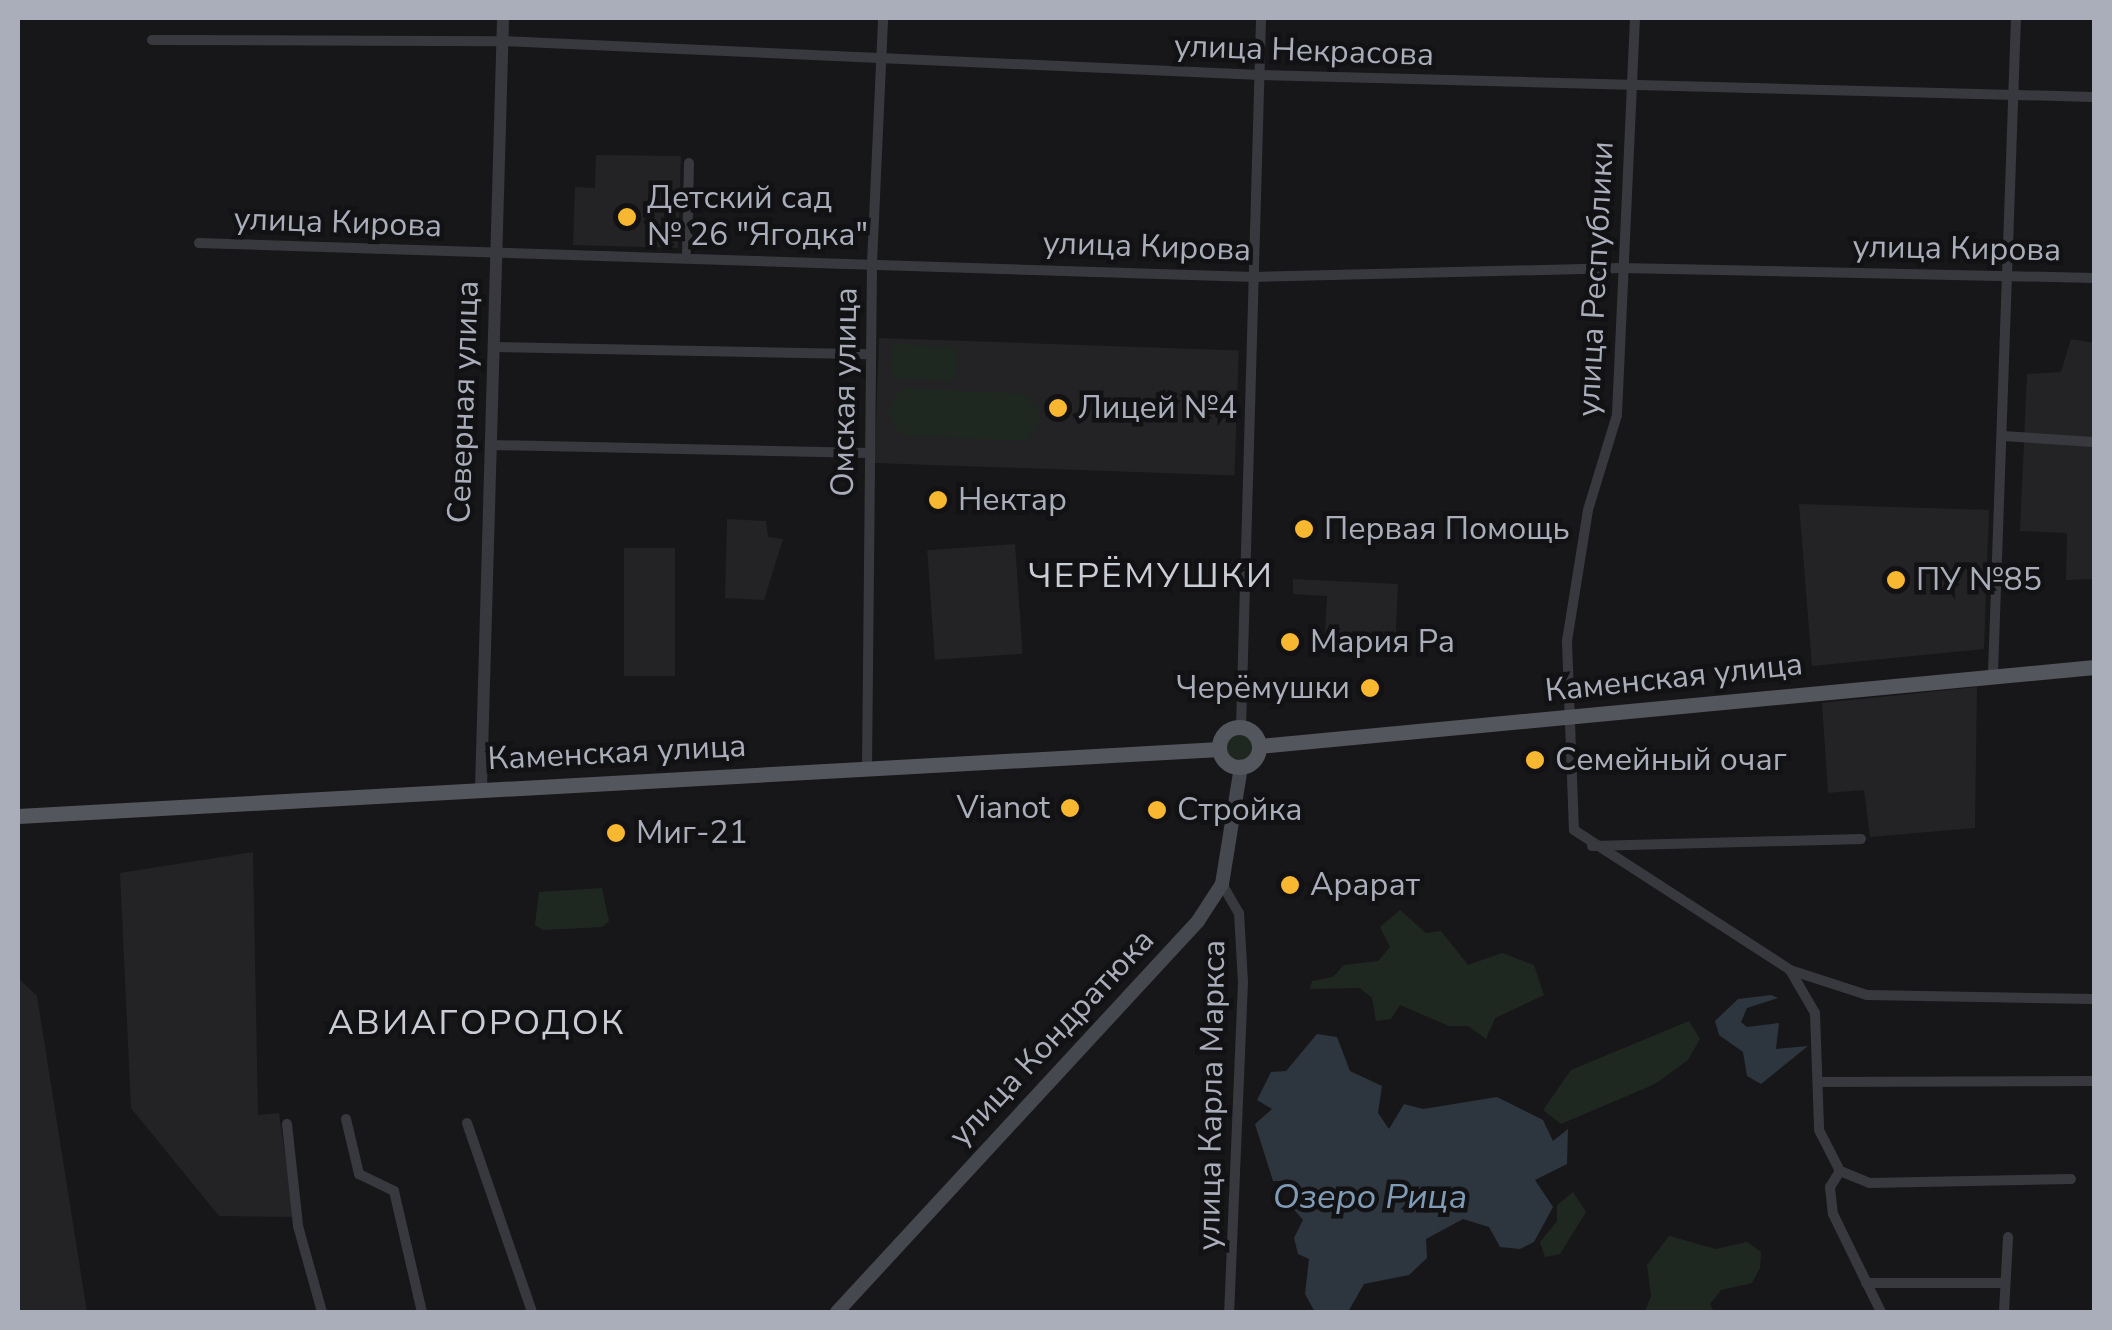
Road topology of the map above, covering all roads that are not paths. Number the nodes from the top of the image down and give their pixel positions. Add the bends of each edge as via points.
1 (502, 18) edge
2 (883, 18) edge
3 (1261, 18) edge
4 (1635, 18) edge
5 (2016, 18) edge
6 (152, 40) dead end
7 (502, 41) junction
8 (882, 58) junction
9 (1260, 75) junction
10 (1630, 88) junction
11 (2015, 97) junction
12 (2094, 97) edge
13 (689, 163) dead end
14 (198, 243) dead end
15 (496, 254) junction
16 (686, 257) junction
17 (872, 264) junction
18 (1621, 268) junction
19 (2006, 275) junction
20 (1254, 276) junction
21 (2094, 278) edge
22 (494, 348) junction
23 (870, 354) junction
24 (2003, 436) junction
25 (2094, 442) edge
26 (491, 444) junction
27 (869, 453) junction
28 (2094, 667) edge
29 (1993, 673) junction
30 (1571, 716) junction
31 (1241, 727) junction
32 (1259, 746) junction
33 (1219, 750) junction
34 (866, 767) junction
35 (1240, 767) junction
36 (481, 788) junction
37 (18, 816) edge
38 (1861, 839) dead end
39 (1592, 846) junction
40 (1222, 884) junction
41 (1790, 970) junction
42 (2094, 999) edge
43 (2094, 1081) edge
44 (1819, 1082) junction
45 (346, 1118) dead end
46 (467, 1122) dead end
47 (288, 1124) dead end
48 (1840, 1171) junction
49 (2071, 1179) dead end
50 (2008, 1237) dead end
51 (1866, 1283) junction
52 (2005, 1283) junction
53 (322, 1312) edge
54 (422, 1312) edge
55 (532, 1312) edge
56 (837, 1312) edge
57 (1229, 1312) edge
58 (1881, 1312) edge
59 (2004, 1312) edge

1 - 7 street, Северная улица
2 - 8 street, Омская улица
3 - 9 street
4 - 10 street, улица Республики
5 - 11 street
6 - 7 street, улица Некрасова
7 - 8 street, улица Некрасова
7 - 15 street, Северная улица
8 - 9 street, улица Некрасова
8 - 17 street, Омская улица
9 - 10 street, улица Некрасова
9 - 20 street
10 - 11 street, улица Некрасова
10 - 18 street, улица Республики
11 - 12 street, улица Некрасова
11 - 19 street
13 - 16 street
14 - 15 street, улица Кирова
15 - 16 street, улица Кирова
15 - 22 street, Северная улица
16 - 17 street, улица Кирова
17 - 20 street, улица Кирова
17 - 23 street, Омская улица
18 - 19 street, улица Кирова
18 - 20 street, улица Кирова
18 - 30 street, улица Республики via 1617,415 1588,510 1567,641
19 - 21 street, улица Кирова
19 - 24 street
20 - 31 street
22 - 23 street
22 - 26 street, Северная улица
23 - 27 street, Омская улица
24 - 25 street
24 - 29 street
26 - 27 street
26 - 36 street, Северная улица
27 - 34 street, Омская улица
28 - 29 main road, Каменская улица
29 - 30 main road, Каменская улица
30 - 32 main road, Каменская улица
30 - 39 street, улица Республики via 1568,815
31 - 32 main road
31 - 33 main road via 1224,732
32 - 35 main road via 1252,762
33 - 34 main road, Каменская улица
33 - 35 main road
34 - 36 main road, Каменская улица
35 - 40 main road, улица Кондратюка
36 - 37 main road, Каменская улица
38 - 39 street
39 - 41 street
40 - 56 main road, улица Кондратюка via 1198,920
40 - 57 street, улица Карла Маркса via 1240,913 1243,982
41 - 42 street via 1867,995
41 - 44 street via 1815,1013
43 - 44 street
44 - 48 street via 1819,1130
45 - 54 street via 359,1174 394,1190
46 - 55 street
47 - 53 street via 298,1226
48 - 49 street via 1869,1183
48 - 51 street via 1830,1199
50 - 52 street
51 - 52 street
51 - 58 street
52 - 59 street

